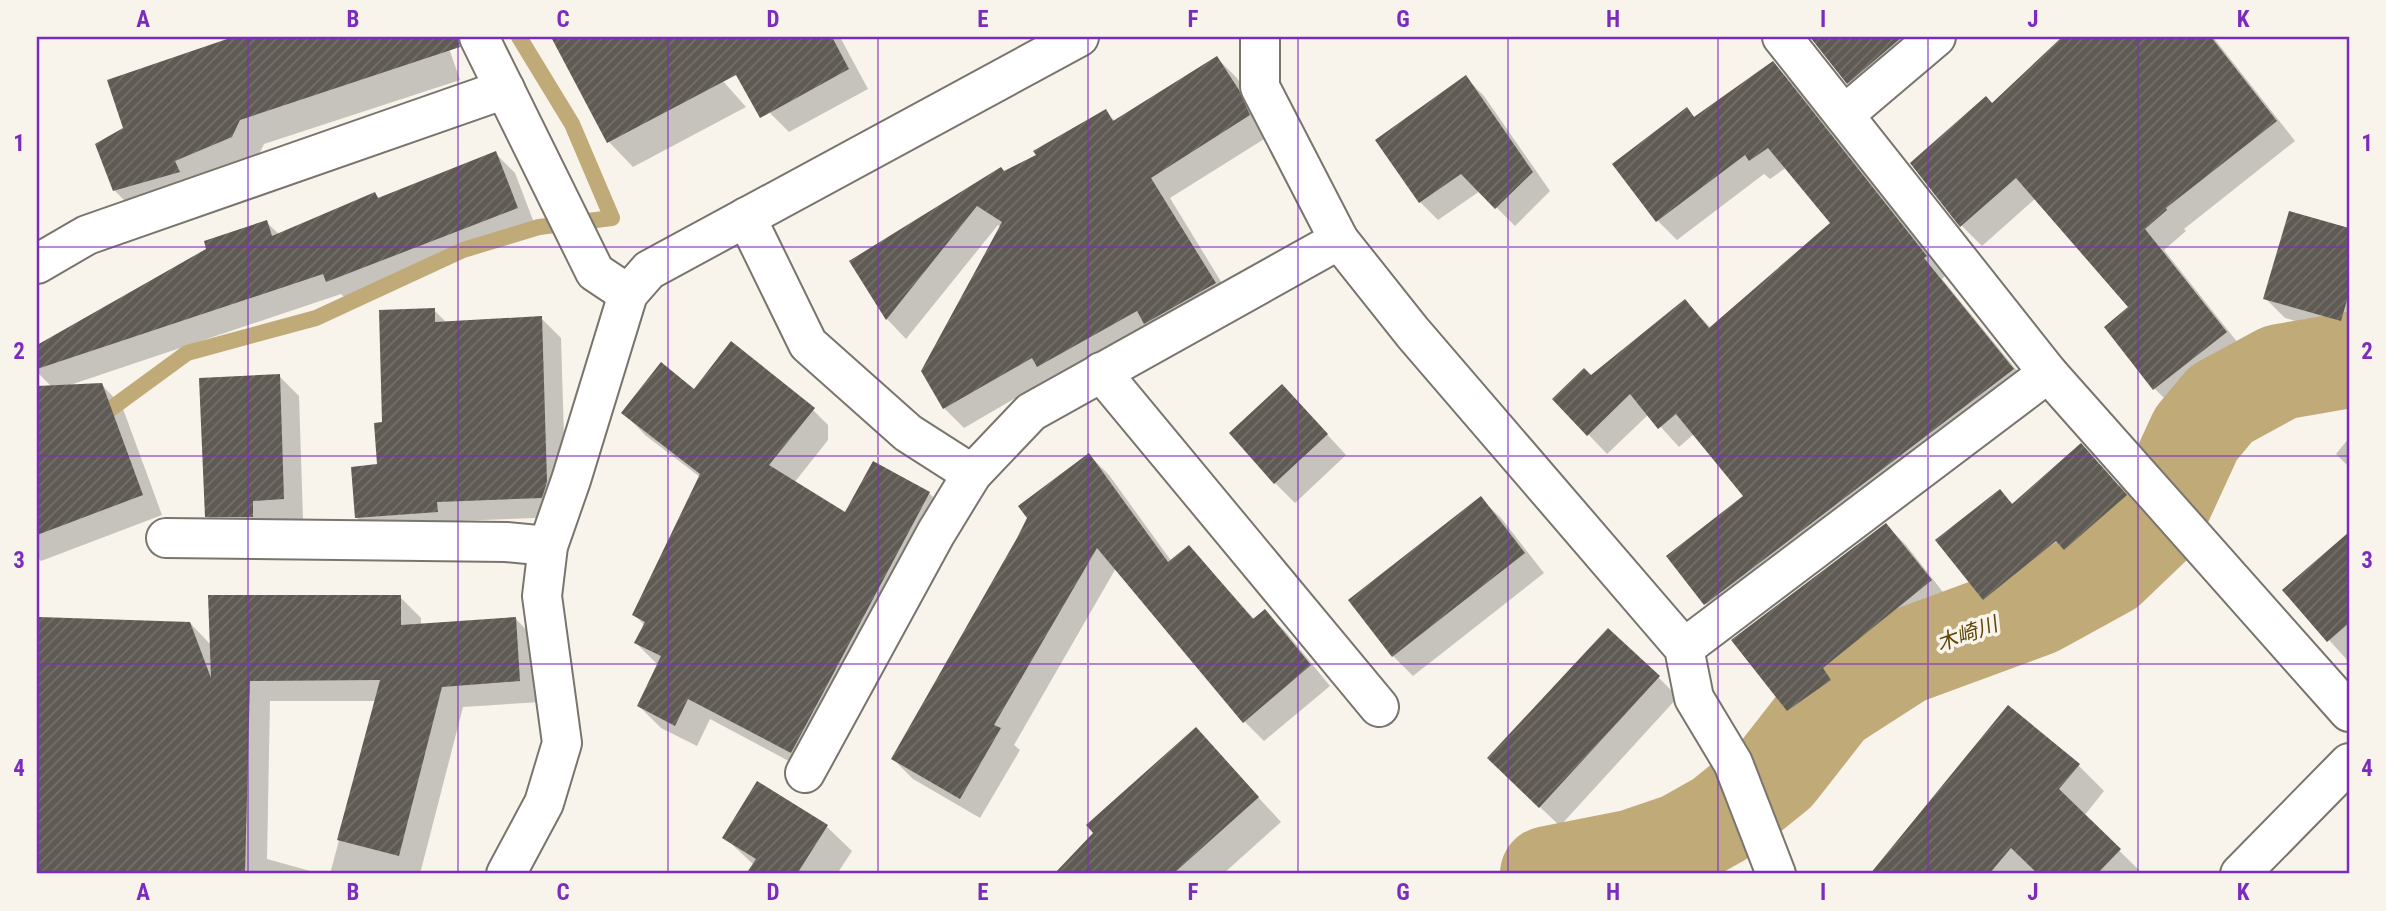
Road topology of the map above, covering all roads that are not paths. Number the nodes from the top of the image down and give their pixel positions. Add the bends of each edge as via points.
1 (479, 37) edge
2 (1079, 37) edge
3 (1260, 37) edge
4 (1782, 37) edge
5 (1936, 37) edge
6 (505, 89) junction
7 (1844, 115) junction
8 (746, 217) junction
9 (1339, 240) junction
10 (37, 264) edge
11 (628, 294) junction
12 (1101, 372) junction
13 (2048, 373) junction
14 (972, 474) junction
15 (166, 538) dead end
16 (548, 546) junction
17 (1684, 648) junction
18 (1379, 707) dead end
19 (2349, 712) edge
20 (2349, 763) edge
21 (805, 773) dead end
22 (506, 874) edge
23 (1776, 874) edge
24 (2240, 874) edge

1 - 6 street
2 - 8 street
3 - 9 street via 1260,87
4 - 7 street
5 - 7 street
6 - 10 street via 87,235
6 - 11 street via 595,272
7 - 13 street
8 - 11 street via 649,270
8 - 14 street via 808,344 908,433
9 - 12 street
9 - 17 street via 1413,333
11 - 16 street
12 - 14 street via 1031,412
12 - 18 street
13 - 17 street
13 - 19 street
14 - 21 street
15 - 16 street
16 - 22 street via 542,596 562,743 544,803
17 - 23 street via 1694,698 1732,763
20 - 24 street

